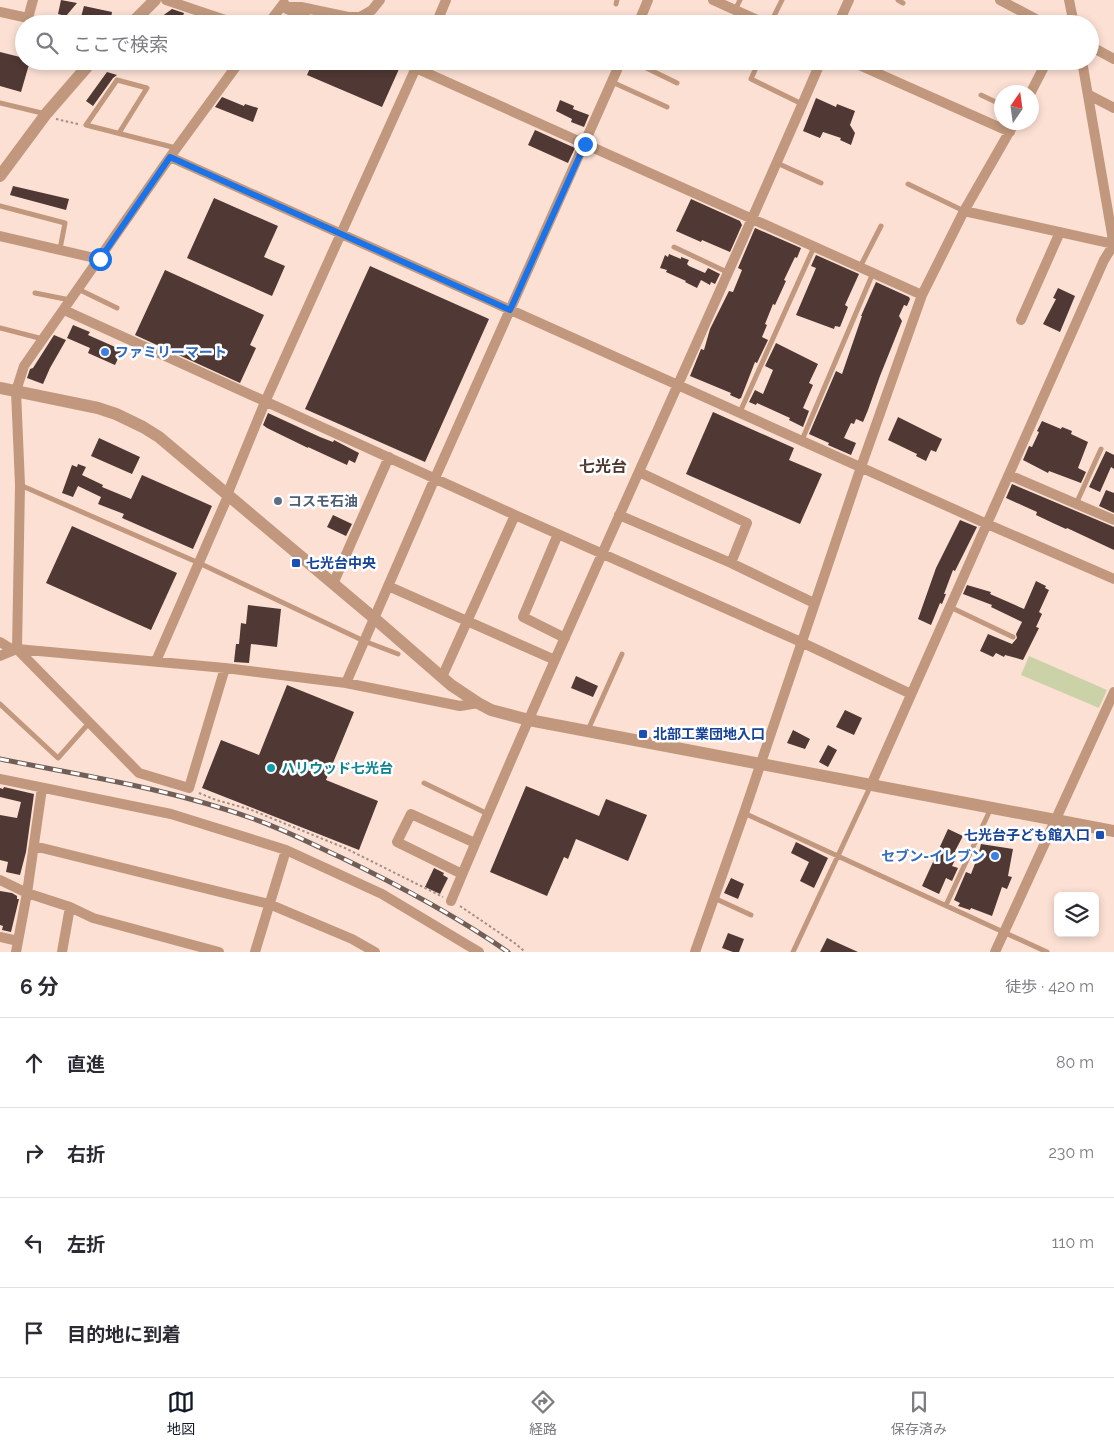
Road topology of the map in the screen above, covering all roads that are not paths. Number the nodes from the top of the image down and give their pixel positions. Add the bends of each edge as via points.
1 (32, 0) edge
2 (166, 0) edge
3 (380, 0) edge
4 (446, 0) edge
5 (648, 0) edge
6 (713, 0) edge
7 (740, 0) edge
8 (782, 0) edge
9 (1000, 0) edge
10 (1069, 0) edge
11 (845, 1) edge
12 (149, 2) edge
13 (284, 3) edge
14 (734, 10) junction
15 (0, 12) edge
16 (15, 15) edge
17 (29, 15) edge
18 (138, 15) edge
19 (210, 15) edge
20 (275, 15) edge
21 (303, 15) edge
22 (343, 15) edge
23 (362, 15) edge
24 (440, 15) edge
25 (642, 15) edge
26 (745, 15) edge
27 (774, 15) edge
28 (841, 15) edge
29 (1028, 15) edge
30 (1070, 15) edge
31 (1099, 51) edge
32 (1114, 59) edge
33 (84, 70) edge
34 (233, 70) edge
35 (415, 70) edge
36 (428, 70) edge
37 (617, 70) edge
38 (650, 70) edge
39 (756, 70) edge
40 (817, 70) edge
41 (870, 70) edge
42 (1042, 70) edge
43 (1084, 70) edge
44 (612, 82) junction
45 (677, 84) dead end
46 (1035, 85) edge
47 (981, 95) dead end
48 (1089, 95) junction
49 (994, 101) edge
50 (0, 103) edge
51 (802, 104) junction
52 (667, 107) dead end
53 (1114, 108) edge
54 (46, 114) junction
55 (1010, 132) joint
56 (119, 133) junction
57 (585, 144) junction
58 (177, 148) junction
59 (170, 157) junction
60 (777, 163) junction
61 (0, 176) edge
62 (821, 183) dead end
63 (908, 184) dead end
64 (0, 206) edge
65 (964, 211) junction
66 (753, 219) junction
67 (881, 226) dead end
68 (1060, 232) junction
69 (341, 233) junction
70 (0, 236) edge
71 (1114, 241) edge
72 (814, 246) junction
73 (674, 247) dead end
74 (60, 249) junction
75 (100, 259) junction
76 (860, 267) junction
77 (729, 273) junction
78 (873, 273) junction
79 (78, 289) junction
80 (35, 293) dead end
81 (922, 295) junction
82 (71, 300) junction
83 (117, 308) dead end
84 (64, 310) junction
85 (510, 310) junction
86 (1021, 320) dead end
87 (0, 328) edge
88 (43, 340) junction
89 (678, 385) junction
90 (0, 388) edge
91 (16, 391) junction
92 (266, 402) junction
93 (740, 412) junction
94 (802, 440) junction
95 (1101, 449) dead end
96 (389, 458) junction
97 (861, 467) junction
98 (639, 472) junction
99 (1009, 475) junction
100 (435, 478) junction
101 (20, 485) junction
102 (228, 496) junction
103 (1076, 504) junction
104 (515, 515) junction
105 (620, 515) junction
106 (1114, 520) edge
107 (987, 524) junction
108 (558, 534) junction
109 (602, 553) junction
110 (199, 563) junction
111 (731, 564) junction
112 (1114, 579) edge
113 (333, 584) junction
114 (388, 586) junction
115 (814, 603) junction
116 (950, 607) junction
117 (374, 618) junction
118 (467, 622) junction
119 (1013, 637) dead end
120 (565, 638) junction
121 (364, 641) junction
122 (0, 642) edge
123 (801, 642) junction
124 (15, 650) junction
125 (398, 654) dead end
126 (622, 654) dead end
127 (0, 656) edge
128 (555, 660) junction
129 (156, 661) junction
130 (225, 668) junction
131 (442, 677) junction
132 (346, 683) junction
133 (454, 688) junction
134 (1114, 692) edge
135 (911, 694) junction
136 (441, 702) junction
137 (478, 703) junction
138 (0, 704) edge
139 (529, 720) junction
140 (89, 723) junction
141 (588, 731) junction
142 (761, 764) junction
143 (0, 779) edge
144 (424, 783) dead end
145 (871, 785) junction
146 (42, 788) junction
147 (992, 808) junction
148 (744, 813) junction
149 (488, 814) junction
150 (1056, 820) junction
151 (1114, 831) edge
152 (475, 843) junction
153 (34, 846) junction
154 (286, 850) junction
155 (837, 855) junction
156 (462, 874) junction
157 (0, 880) edge
158 (27, 893) junction
159 (714, 898) junction
160 (451, 901) road end
161 (269, 904) junction
162 (946, 905) junction
163 (70, 907) junction
164 (751, 915) dead end
165 (1004, 931) junction
166 (0, 937) edge
167 (18, 941) junction
168 (467, 949) edge
169 (16, 952) edge
170 (62, 952) edge
171 (220, 952) edge
172 (255, 952) edge
173 (375, 952) edge
174 (479, 952) edge
175 (695, 952) edge
176 (792, 952) edge
177 (995, 952) edge
178 (1047, 952) edge

1 - 17 street
2 - 19 street
3 - 23 street via 372,10
4 - 24 street
5 - 25 street
6 - 14 street
7 - 14 lane
8 - 27 lane
9 - 29 street
10 - 30 street
11 - 28 street
12 - 18 street
13 - 20 street
13 - 21 street
13 - 22 street
14 - 26 street
15 - 16 street
31 - 32 street
33 - 54 street
34 - 58 street
35 - 69 street
36 - 57 street
37 - 44 street
38 - 45 lane
39 - 51 lane via 751,79
40 - 51 street
41 - 55 street
42 - 46 street
43 - 48 street
44 - 52 lane
44 - 57 street
47 - 49 lane
48 - 53 street
48 - 71 street
50 - 54 lane
51 - 60 street
54 - 61 street
55 - 65 street
56 - 56 lane via 86,125 117,80 147,88
56 - 58 lane
57 - 66 street
57 - 85 street
58 - 59 street
59 - 69 street
59 - 75 street
60 - 62 lane
60 - 66 street
63 - 65 lane
64 - 74 lane via 66,223
65 - 68 street
65 - 81 street
66 - 72 street
66 - 77 street
67 - 76 lane
68 - 71 street
68 - 86 street
69 - 85 street
69 - 92 street
70 - 74 street
71 - 99 street
72 - 76 street
72 - 93 lane
73 - 77 lane
74 - 75 street
75 - 79 street
76 - 78 street
77 - 89 street
78 - 81 street
78 - 94 lane
79 - 82 street
79 - 83 lane
80 - 82 lane
81 - 97 street
82 - 84 street
84 - 88 street
84 - 92 street
85 - 89 street
85 - 100 street
87 - 88 lane
88 - 91 street via 24,366
89 - 93 street
89 - 98 street
90 - 91 street
91 - 101 street
91 - 102 street via 98,408 128,419 159,437
92 - 96 street
92 - 102 street
93 - 94 street
94 - 97 street
95 - 103 lane
96 - 100 street
96 - 113 street
97 - 107 street
97 - 115 street
98 - 105 street
98 - 111 street via 748,523
99 - 103 street
99 - 107 street
100 - 104 street
100 - 114 street
101 - 110 lane
101 - 124 street
102 - 110 street
102 - 113 street
103 - 106 street
104 - 108 street
104 - 118 street
105 - 109 street
105 - 111 street
107 - 112 street
107 - 116 street
108 - 109 street
108 - 120 street via 523,617
109 - 120 street
109 - 123 street
110 - 121 lane
110 - 129 street
111 - 115 street
113 - 117 street
114 - 117 street
114 - 118 street
115 - 123 street
116 - 119 lane
116 - 135 street
117 - 121 street
117 - 131 street
118 - 128 street
118 - 131 street
120 - 128 street
121 - 125 lane
121 - 132 street
122 - 124 street
123 - 135 street
123 - 142 street
124 - 127 street
124 - 129 street
124 - 140 street
126 - 141 lane
128 - 139 street
129 - 130 street
130 - 132 street
130 - 140 street via 189,788 139,772
131 - 133 street
132 - 136 street
133 - 136 street via 448,699
133 - 137 street
134 - 150 street
135 - 145 street
136 - 137 street via 460,706
137 - 139 street
138 - 140 lane via 58,758
139 - 141 street
139 - 149 street
141 - 142 street
142 - 145 street
142 - 148 street
143 - 146 street
144 - 149 lane
145 - 147 street
145 - 155 lane
146 - 153 street
146 - 154 street via 171,814
147 - 150 street
147 - 162 lane
148 - 155 lane
148 - 159 street
149 - 152 street
150 - 151 street
150 - 165 street
152 - 156 street
152 - 156 street via 411,814 397,842
153 - 158 street
153 - 161 street
154 - 161 street
154 - 168 street via 382,894
155 - 162 lane
155 - 176 lane
156 - 160 street
157 - 158 street
158 - 163 street
158 - 167 street
159 - 164 lane
159 - 175 street
161 - 172 street
161 - 173 street
162 - 165 lane
163 - 170 street
163 - 171 street via 92,918
165 - 177 street
165 - 178 lane
166 - 167 street
167 - 169 street
168 - 174 street

